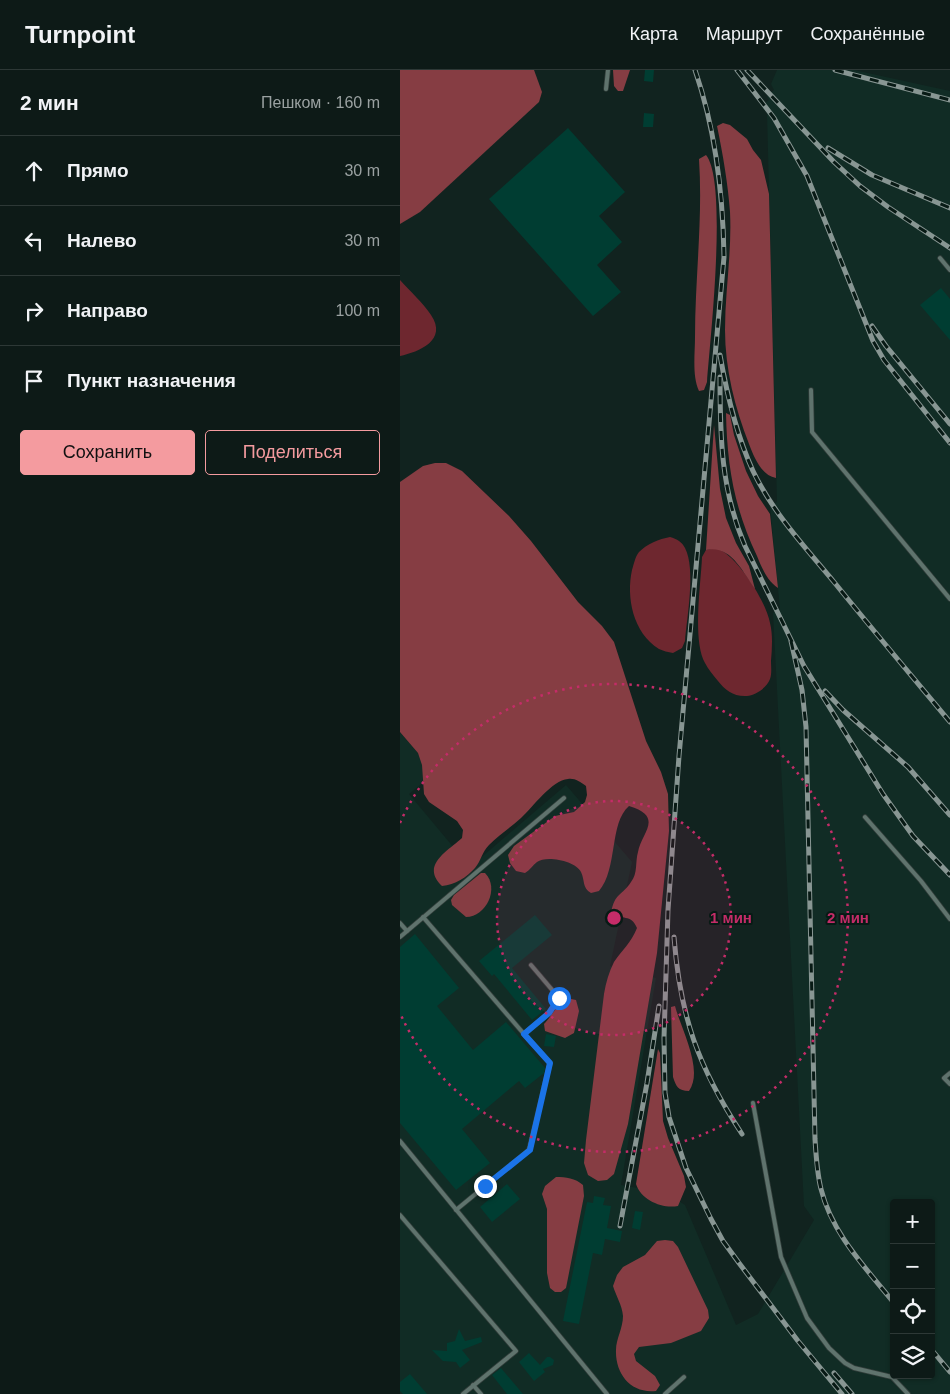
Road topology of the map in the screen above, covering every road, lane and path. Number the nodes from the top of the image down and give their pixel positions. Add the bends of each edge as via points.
1 (608, 70) edge
2 (606, 89) dead end
3 (940, 258) dead end
4 (950, 261) edge
5 (946, 265) junction
6 (950, 270) edge
7 (810, 390) dead end
8 (950, 599) edge
9 (564, 798) dead end
10 (865, 817) dead end
11 (423, 917) junction
12 (950, 919) edge
13 (400, 923) edge
14 (407, 931) junction
15 (400, 936) edge
16 (531, 965) dead end
17 (524, 1034) junction
18 (950, 1073) edge
19 (950, 1084) edge
20 (753, 1102) dead end
21 (400, 1141) edge
22 (456, 1210) junction
23 (400, 1215) edge
24 (684, 1377) dead end
25 (474, 1385) junction
26 (462, 1394) edge
27 (481, 1394) edge
28 (607, 1394) edge
29 (665, 1394) edge
30 (908, 1394) edge

1 - 2 lane
3 - 5 lane
4 - 5 lane
5 - 6 lane
7 - 8 lane via 812,432
9 - 11 lane
10 - 12 lane
11 - 14 lane
11 - 17 lane
13 - 14 lane
14 - 15 lane
16 - 17 lane via 559,998 549,1013
17 - 22 lane via 550,1063 530,1150
18 - 19 lane via 944,1078
20 - 30 lane via 781,1258 808,1318 829,1348 845,1363 892,1377
21 - 22 lane
22 - 28 lane
23 - 25 lane via 516,1350
24 - 29 lane
25 - 26 lane
25 - 27 lane

